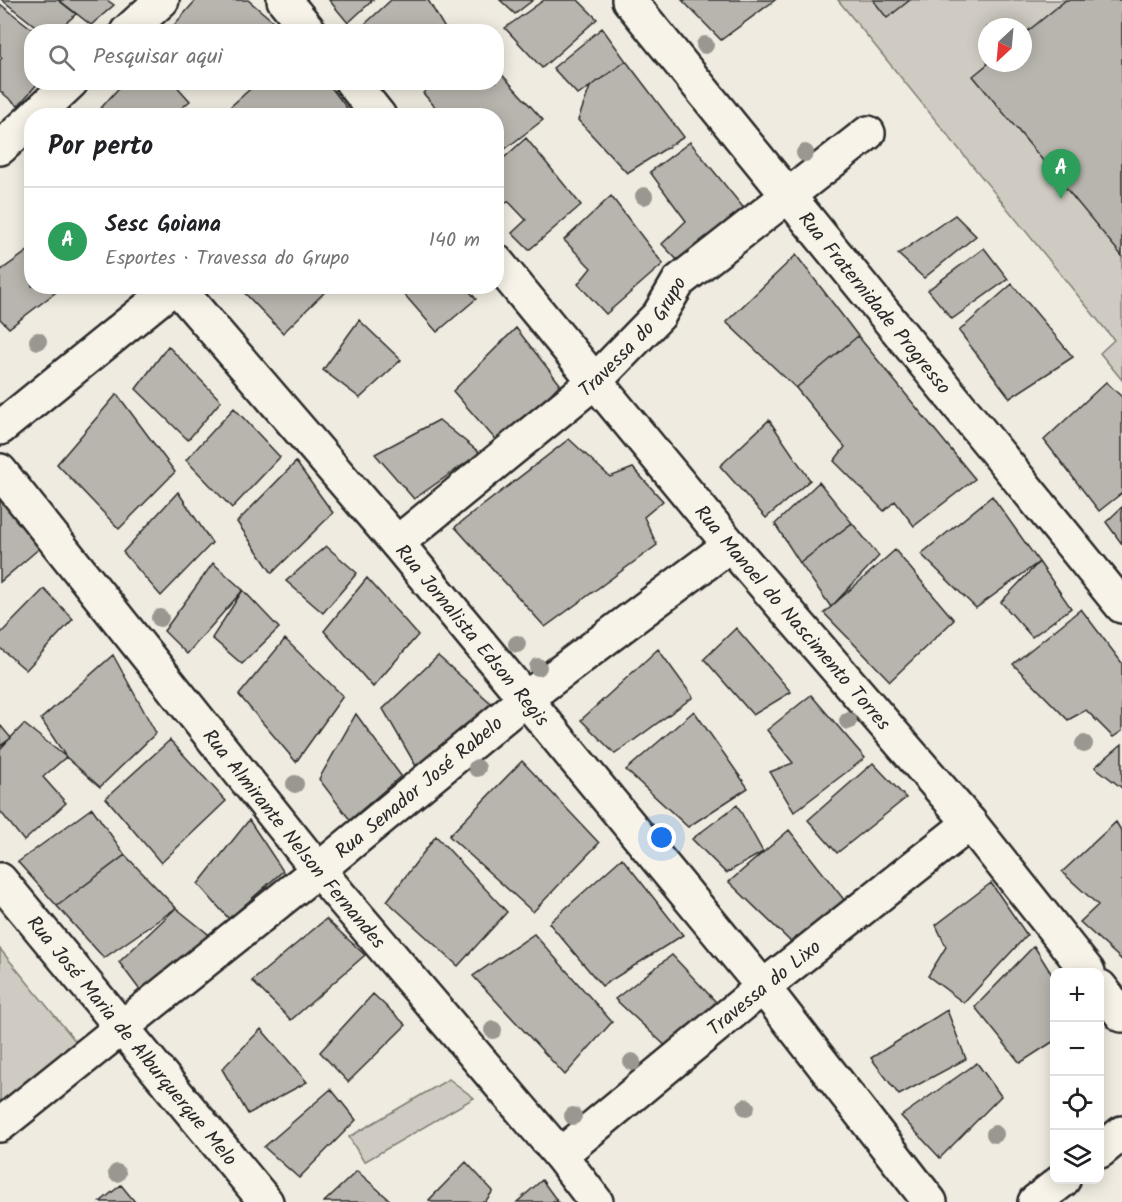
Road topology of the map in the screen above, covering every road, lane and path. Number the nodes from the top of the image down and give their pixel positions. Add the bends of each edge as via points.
1 (162, 0) edge
2 (284, 0) edge
3 (629, 0) edge
4 (136, 24) edge
5 (304, 24) edge
6 (63, 90) edge
7 (358, 90) edge
8 (44, 108) edge
9 (373, 108) edge
10 (24, 127) edge
11 (868, 133) dead end
12 (0, 148) edge
13 (788, 195) junction
14 (504, 271) edge
15 (166, 294) edge
16 (183, 294) edge
17 (594, 382) junction
18 (0, 428) edge
19 (0, 471) edge
20 (397, 543) junction
21 (730, 545) junction
22 (1122, 606) edge
23 (525, 699) junction
24 (970, 824) junction
25 (318, 870) junction
26 (0, 880) edge
27 (1085, 968) edge
28 (763, 987) junction
29 (1104, 992) edge
30 (1122, 1015) edge
31 (123, 1028) junction
32 (0, 1125) edge
33 (1122, 1133) edge
34 (1104, 1148) edge
35 (560, 1155) junction
36 (1057, 1184) edge
37 (266, 1202) edge
38 (596, 1202) edge
39 (930, 1202) edge
40 (1035, 1202) edge

1 - 4 street
2 - 5 street
3 - 13 street, Rua Fraternidade Progresso
6 - 8 street
7 - 9 street
10 - 12 street
11 - 13 street, Travessa do Grupo
13 - 17 street, Travessa do Grupo via 679,281 658,315
13 - 22 street, Rua Fraternidade Progresso
14 - 17 street, Rua Manoel do Nascimento Torres
15 - 18 street
16 - 20 street, Rua Jornalista Edson Regis
17 - 20 street, Travessa do Grupo
17 - 21 street, Rua Manoel do Nascimento Torres
19 - 25 street, Rua Almirante Nelson Fernandes
20 - 23 street, Rua Jornalista Edson Regis
21 - 23 street, Rua Senador José Rabelo
21 - 24 street, Rua Manoel do Nascimento Torres
23 - 25 street, Rua Senador José Rabelo
23 - 28 street, Rua Jornalista Edson Regis
24 - 27 street, Rua Manoel do Nascimento Torres
24 - 28 street, Travessa do Lixo
25 - 31 street, Rua Senador José Rabelo
25 - 35 street, Rua Almirante Nelson Fernandes
26 - 31 street, Rua José Maria de Alburquerque Melo
28 - 35 street, Travessa do Lixo
28 - 39 street, Rua Jornalista Edson Regis
29 - 30 street
31 - 32 street, Rua Senador José Rabelo
31 - 37 street, Rua José Maria de Alburquerque Melo
33 - 34 street
35 - 38 street, Rua Almirante Nelson Fernandes
36 - 40 street

